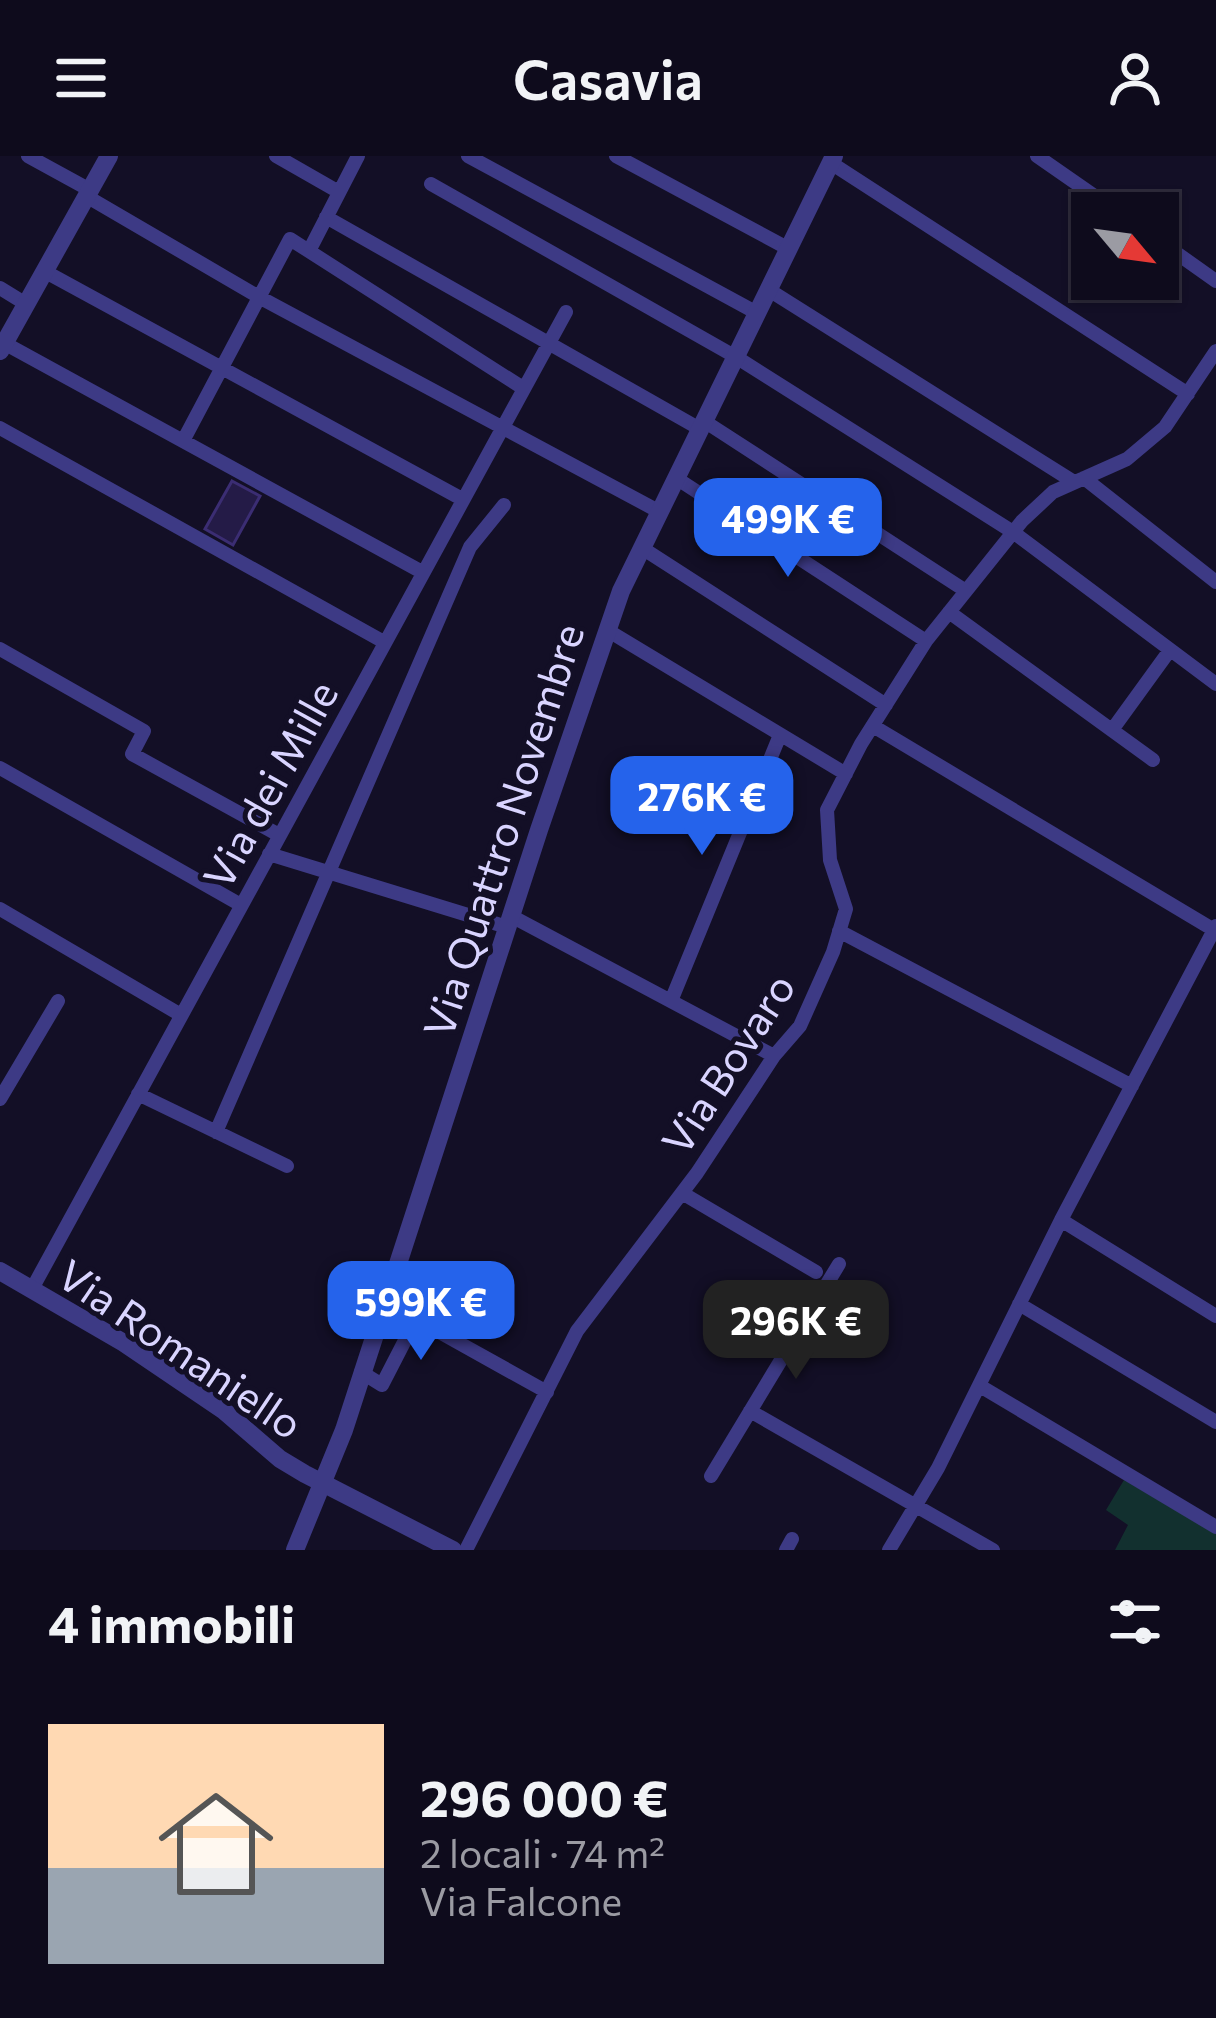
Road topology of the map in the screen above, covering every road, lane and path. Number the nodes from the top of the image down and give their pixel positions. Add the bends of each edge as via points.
1 (28, 156) edge
2 (109, 156) edge
3 (276, 156) edge
4 (358, 156) edge
5 (468, 156) edge
6 (616, 156) edge
7 (1037, 156) edge
8 (832, 160) edge
9 (431, 184) dead end
10 (339, 192) junction
11 (1089, 192) edge
12 (88, 193) junction
13 (326, 217) junction
14 (789, 249) junction
15 (309, 251) junction
16 (1179, 255) edge
17 (44, 271) junction
18 (1216, 281) edge
19 (0, 288) edge
20 (769, 290) junction
21 (259, 297) junction
22 (26, 304) junction
23 (566, 312) dead end
24 (757, 314) junction
25 (547, 345) junction
26 (2, 347) edge
27 (1216, 351) edge
28 (736, 357) junction
29 (220, 368) junction
30 (523, 388) junction
31 (1188, 394) junction
32 (702, 425) junction
33 (0, 428) edge
34 (500, 428) junction
35 (183, 441) junction
36 (676, 478) junction
37 (1079, 480) junction
38 (462, 500) junction
39 (505, 505) dead end
40 (660, 512) junction
41 (1013, 532) junction
42 (642, 548) junction
43 (422, 572) junction
44 (1216, 582) edge
45 (966, 591) junction
46 (949, 612) junction
47 (607, 630) junction
48 (926, 641) junction
49 (384, 642) junction
50 (0, 650) edge
51 (1170, 650) junction
52 (1216, 684) edge
53 (886, 705) junction
54 (873, 726) junction
55 (1112, 730) junction
56 (780, 734) junction
57 (1154, 760) dead end
58 (0, 768) edge
59 (845, 774) junction
60 (279, 835) junction
61 (269, 854) junction
62 (328, 872) junction
63 (241, 905) junction
64 (0, 909) edge
65 (509, 922) junction
66 (1215, 928) edge
67 (839, 931) junction
68 (58, 1001) dead end
69 (670, 1001) junction
70 (182, 1015) junction
71 (774, 1056) junction
72 (1132, 1086) junction
73 (138, 1094) junction
74 (0, 1099) edge
75 (216, 1132) junction
76 (287, 1166) dead end
77 (682, 1192) junction
78 (1061, 1220) junction
79 (839, 1264) dead end
80 (0, 1271) edge
81 (816, 1272) dead end
82 (32, 1289) junction
83 (1019, 1304) junction
84 (1216, 1316) edge
85 (362, 1372) junction
86 (980, 1386) junction
87 (547, 1392) junction
88 (750, 1411) junction
89 (1216, 1422) edge
90 (712, 1476) dead end
91 (323, 1482) junction
92 (917, 1507) junction
93 (1216, 1527) edge
94 (296, 1550) edge
95 (453, 1550) edge
96 (466, 1550) edge
97 (889, 1550) edge
98 (993, 1550) edge

1 - 12 street
2 - 12 street
3 - 10 street
4 - 10 street
5 - 24 street
6 - 14 street
7 - 11 street
8 - 14 street, Via Quattro Novembre
8 - 31 street
9 - 28 street
10 - 13 street
12 - 17 street
12 - 21 street
13 - 15 street
13 - 25 street
14 - 20 street, Via Quattro Novembre
15 - 21 street via 290,239
15 - 30 street
16 - 18 street
17 - 22 street
17 - 29 street
19 - 22 street
20 - 24 street, Via Quattro Novembre
20 - 37 street
21 - 29 street
21 - 34 street
22 - 26 street
23 - 25 street, Via dei Mille
24 - 28 street, Via Quattro Novembre
25 - 30 street, Via dei Mille
25 - 32 street
26 - 35 street
27 - 31 street, Via Bovaro
28 - 32 street, Via Quattro Novembre
28 - 41 street
29 - 35 street
29 - 38 street
30 - 34 street, Via dei Mille
31 - 37 street, Via Bovaro via 1127,459
32 - 36 street, Via Quattro Novembre
32 - 45 street
33 - 49 street
34 - 38 street, Via dei Mille
34 - 40 street
35 - 43 street
36 - 40 street, Via Quattro Novembre
36 - 48 street
37 - 41 street, Via Bovaro via 1053,492
37 - 44 street
38 - 43 street, Via dei Mille
39 - 62 street via 470,547
40 - 42 street, Via Quattro Novembre
41 - 45 street, Via Bovaro
41 - 51 street
42 - 47 street, Via Quattro Novembre
42 - 53 street
43 - 49 street, Via dei Mille
45 - 46 street, Via Bovaro
46 - 48 street, Via Bovaro
46 - 55 street
47 - 56 street
47 - 65 street, Via Quattro Novembre
48 - 53 street, Via Bovaro
49 - 60 street, Via dei Mille
50 - 60 street via 144,731 132,754
51 - 52 street
51 - 55 street
53 - 54 street, Via Bovaro
54 - 59 street, Via Bovaro
54 - 66 street
55 - 57 street
56 - 59 street
56 - 69 street
58 - 63 street
59 - 67 street, Via Bovaro via 827,810 830,860 846,909
60 - 61 street, Via dei Mille
61 - 62 street
61 - 63 street, Via dei Mille
62 - 65 street
62 - 75 street
63 - 70 street, Via dei Mille
64 - 70 street
65 - 69 street
65 - 85 street, Via Quattro Novembre
66 - 72 street
67 - 71 street, Via Bovaro via 800,1026
67 - 72 street
68 - 74 street
69 - 71 street
70 - 73 street, Via dei Mille
71 - 77 street, Via Bovaro
72 - 78 street
73 - 75 street
73 - 82 street, Via dei Mille
75 - 76 street
77 - 81 street
77 - 87 street, Via Bovaro via 578,1331
78 - 83 street
78 - 84 street
79 - 88 street
80 - 82 street, Via Romaniello
82 - 91 street, Via Romaniello
83 - 86 street
83 - 89 street
85 - 87 street via 382,1384 416,1319
85 - 91 street, Via Quattro Novembre
86 - 92 street
86 - 93 street
87 - 96 street, Via Bovaro
88 - 90 street
88 - 92 street
91 - 94 street, Via Quattro Novembre
91 - 95 street, Via Romaniello
92 - 97 street
92 - 98 street

